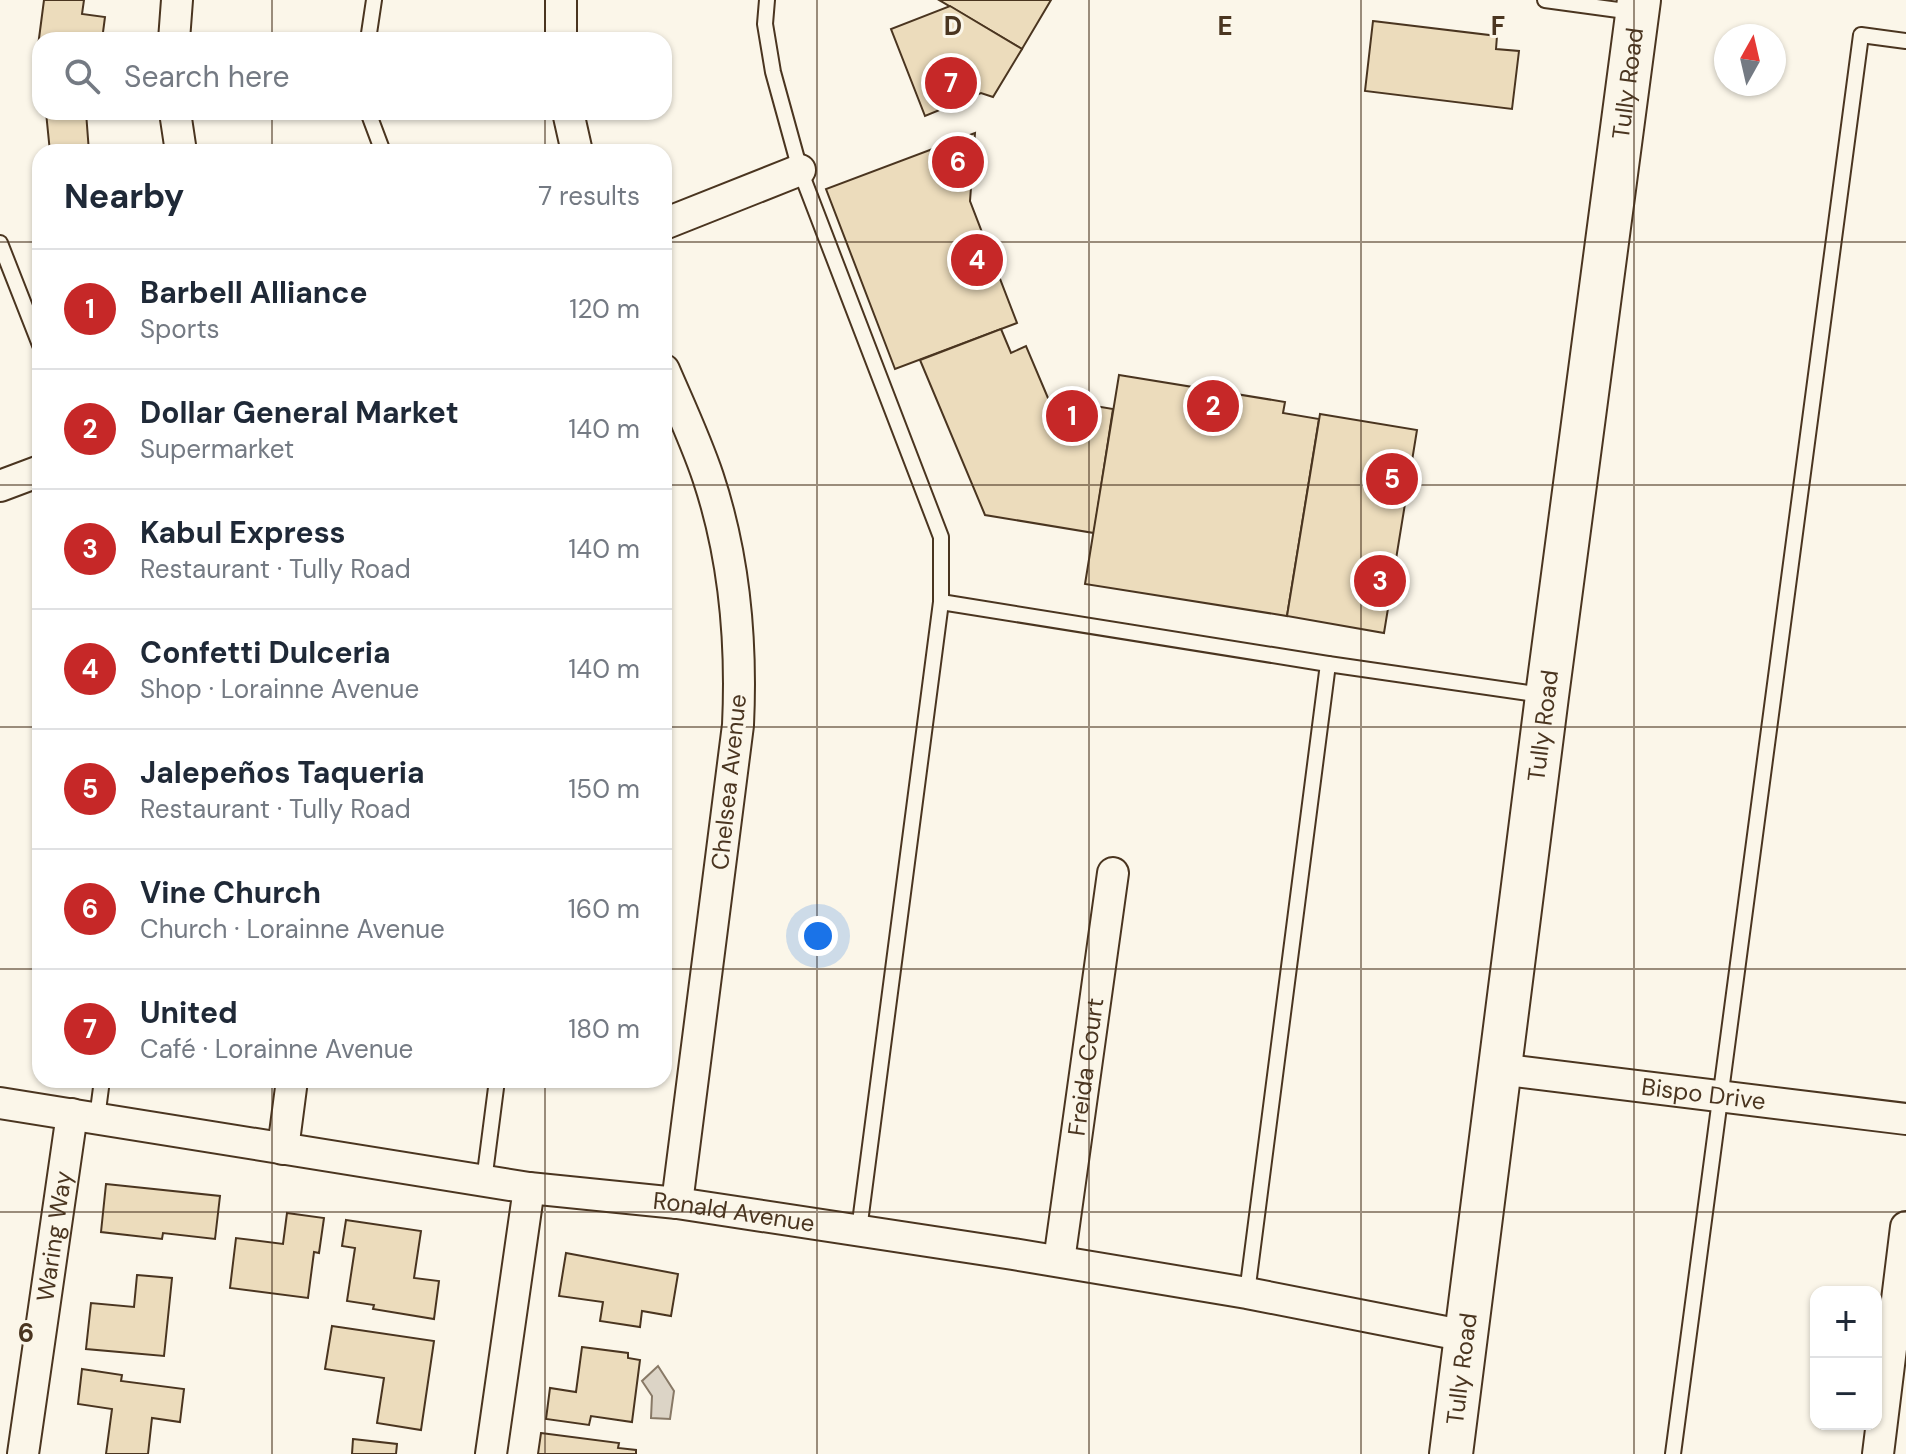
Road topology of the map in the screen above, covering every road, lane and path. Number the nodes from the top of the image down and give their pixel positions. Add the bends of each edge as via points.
1 (177, 0) edge
2 (374, 0) edge
3 (561, 0) edge
4 (767, 0) edge
5 (1545, 0) edge
6 (1638, 6) edge
7 (175, 32) edge
8 (369, 32) edge
9 (561, 32) edge
10 (1906, 41) edge
11 (176, 120) edge
12 (371, 120) edge
13 (570, 120) edge
14 (180, 144) edge
15 (380, 144) edge
16 (575, 144) edge
17 (800, 170) junction
18 (672, 221) edge
19 (0, 243) edge
20 (32, 325) edge
21 (672, 389) edge
22 (32, 474) edge
23 (0, 486) edge
24 (941, 602) junction
25 (1328, 664) junction
26 (1547, 696) junction
27 (1113, 873) dead end
28 (1499, 1069) junction
29 (98, 1088) edge
30 (291, 1088) edge
31 (496, 1088) edge
32 (1721, 1096) junction
33 (0, 1103) edge
34 (84, 1116) junction
35 (1906, 1119) edge
36 (283, 1149) junction
37 (484, 1181) junction
38 (529, 1188) junction
39 (677, 1203) junction
40 (1906, 1227) edge
41 (859, 1230) junction
42 (1059, 1261) junction
43 (1247, 1293) junction
44 (1466, 1336) junction
45 (23, 1454) edge
46 (491, 1454) edge
47 (1451, 1454) edge
48 (1673, 1454) edge
49 (1878, 1454) edge

1 - 7 street
2 - 8 lane
3 - 9 street
4 - 17 lane via 773,72
5 - 6 lane
6 - 26 main road, Tully Road
10 - 32 lane via 1861,35
11 - 14 street
12 - 15 lane
13 - 16 street
17 - 18 street
17 - 24 lane via 941,537
19 - 20 lane
21 - 39 street, Chelsea Avenue via 708,476 728,547 740,672 738,725
22 - 23 street
24 - 25 lane
24 - 41 lane
25 - 26 lane
25 - 43 lane
26 - 28 main road, Tully Road
27 - 42 street, Freida Court
28 - 32 street, Bispo Drive
28 - 44 main road, Tully Road
29 - 34 lane
30 - 36 street
31 - 37 lane
32 - 35 street, Bispo Drive
32 - 48 lane
33 - 34 street, Ronald Avenue
34 - 36 street, Ronald Avenue
34 - 45 street, Waring Way
36 - 37 street, Ronald Avenue
37 - 38 street, Ronald Avenue
38 - 39 street, Ronald Avenue
38 - 46 street
39 - 41 street, Ronald Avenue
40 - 49 street
41 - 42 street, Ronald Avenue
42 - 43 street, Ronald Avenue
43 - 44 street, Ronald Avenue
44 - 47 main road, Tully Road

